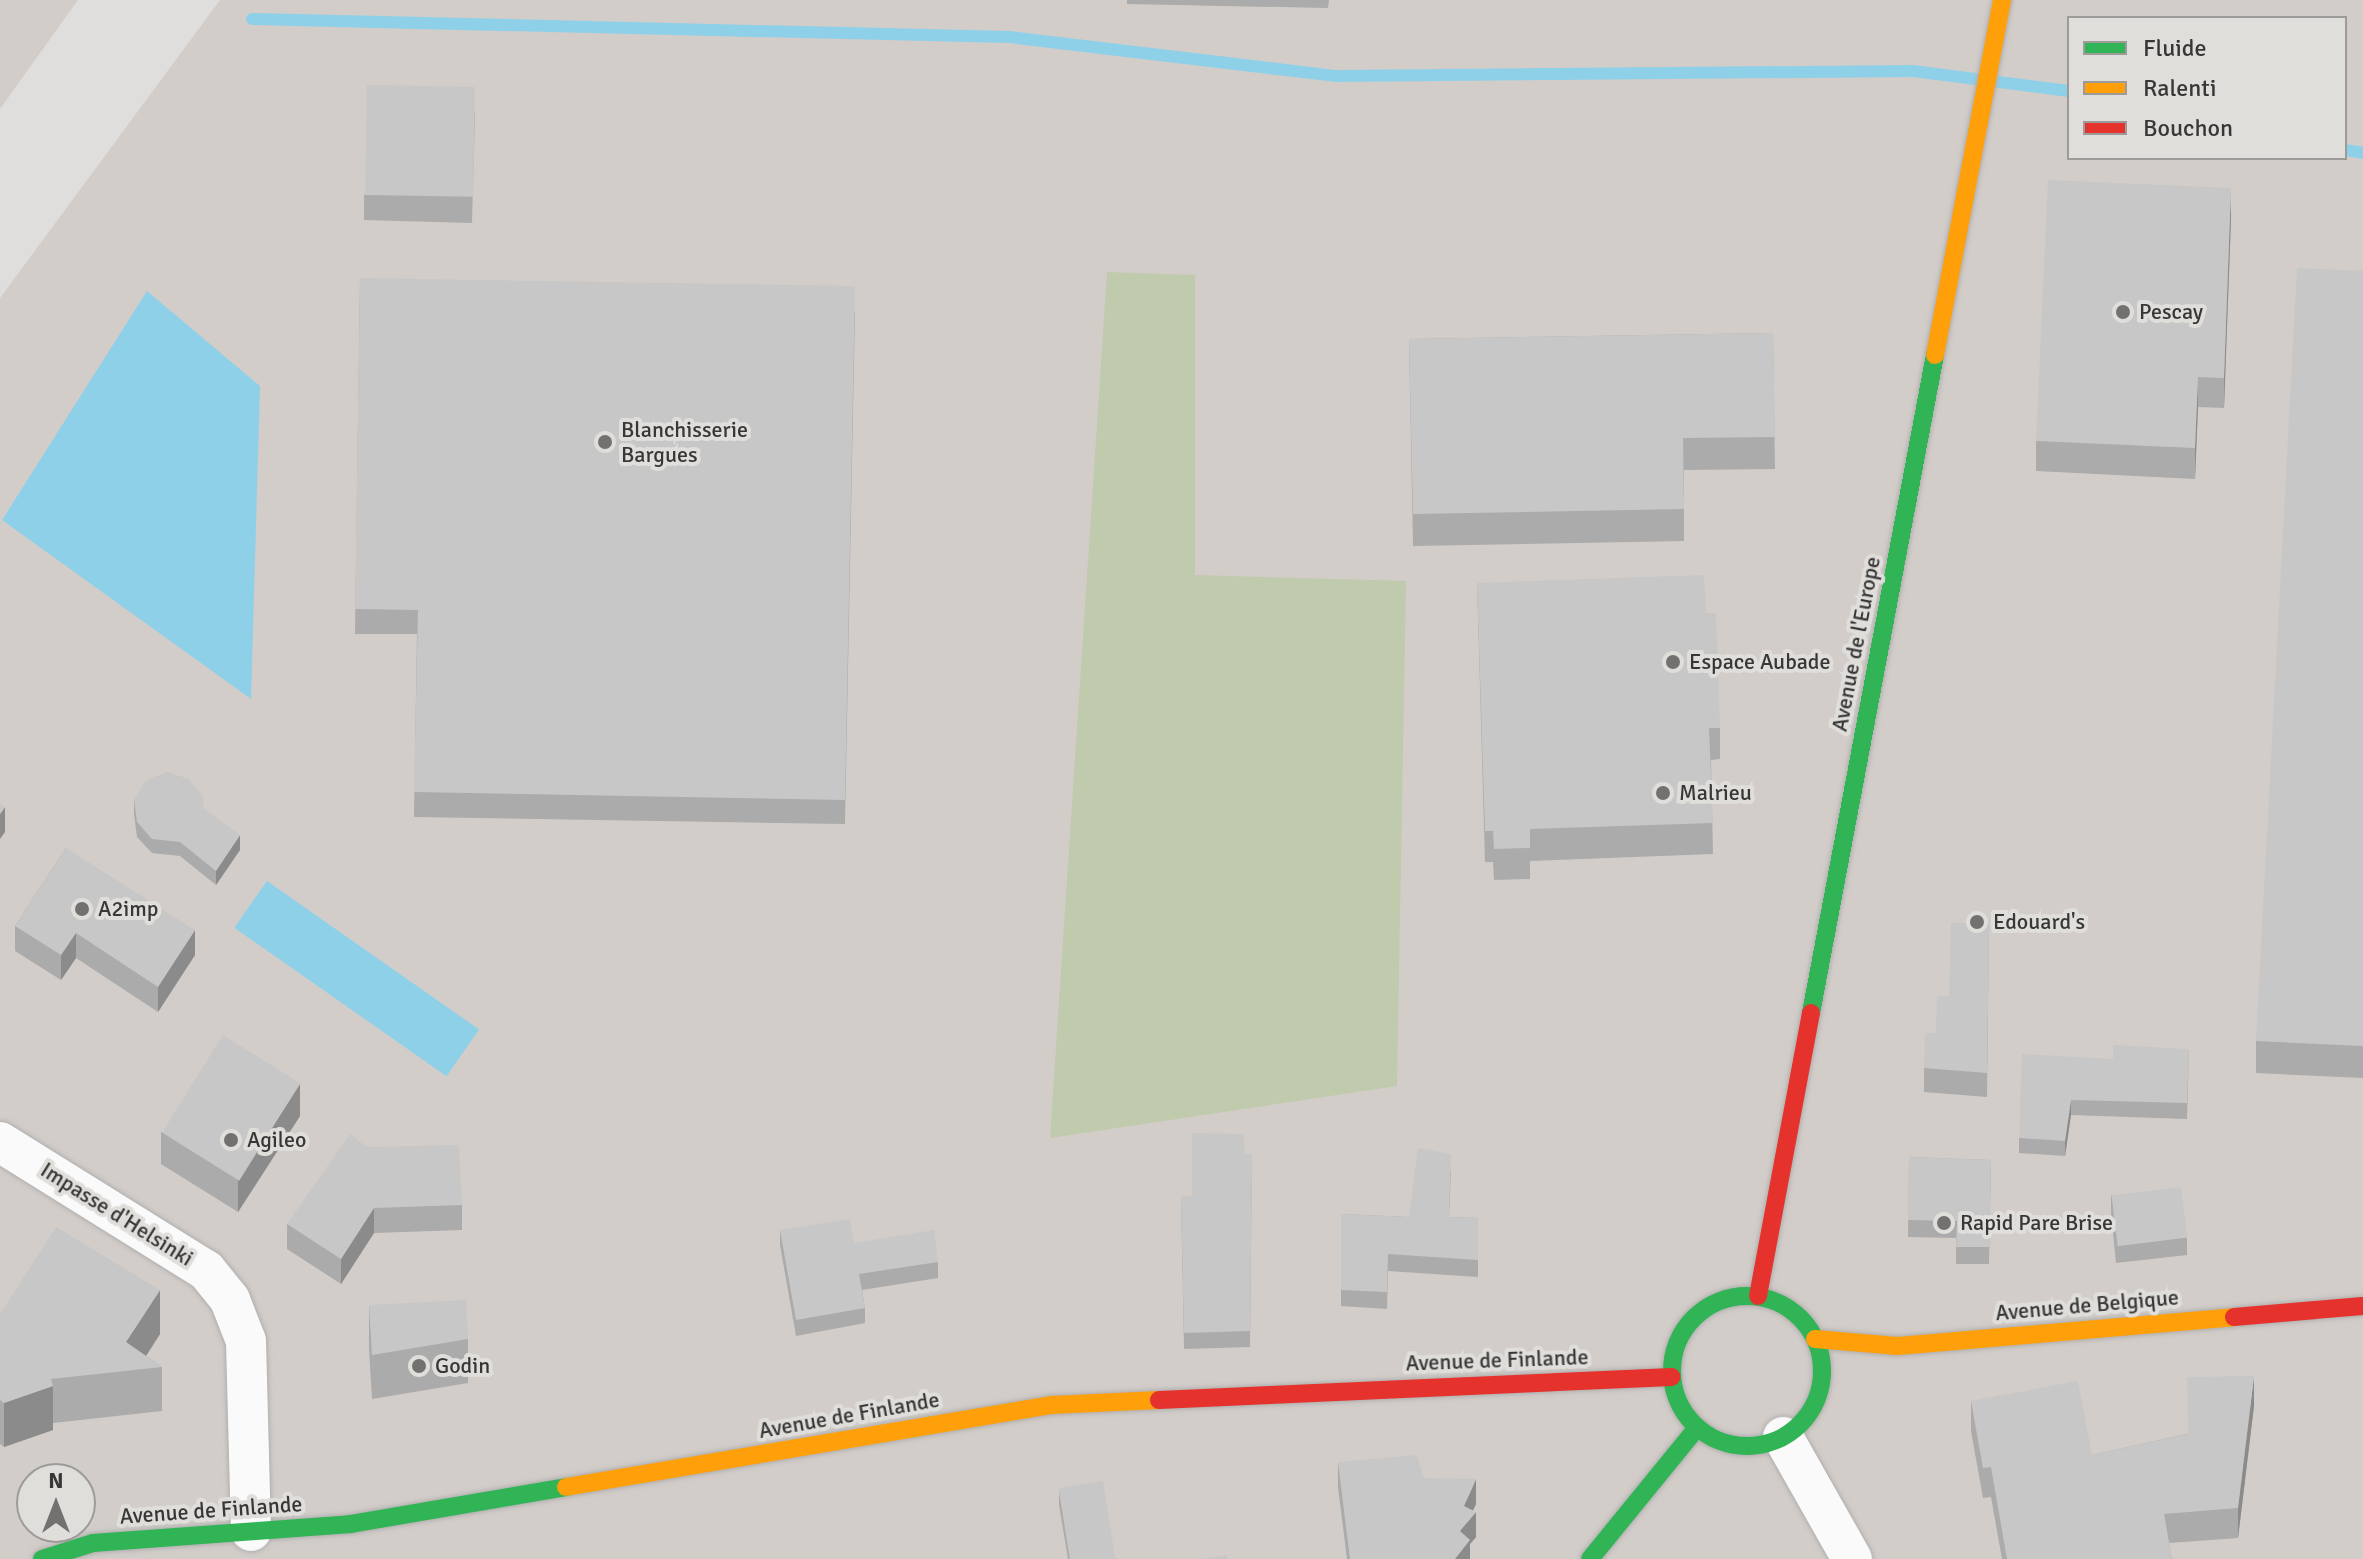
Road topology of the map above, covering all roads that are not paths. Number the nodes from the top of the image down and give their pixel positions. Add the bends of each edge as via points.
1 (2002, 0) edge
2 (0, 1142) edge
3 (1758, 1296) junction
4 (2363, 1306) edge
5 (1815, 1339) junction
6 (1671, 1377) junction
7 (1697, 1428) junction
8 (1783, 1437) junction
9 (251, 1531) junction
10 (42, 1559) edge
11 (1590, 1559) edge
12 (1852, 1559) edge

1 - 3 street, Avenue de l'Europe
2 - 9 street, Impasse d'Helsinki via 206,1270 230,1300 246,1341
3 - 5 street via 1792,1311
3 - 6 street via 1735,1296 1695,1316 1673,1355
4 - 5 street, Avenue de Belgique via 1898,1346
5 - 8 street via 1821,1361 1814,1405
6 - 7 street via 1684,1413
6 - 9 street, Avenue de Finlande via 1052,1405 350,1524
7 - 8 street via 1738,1446
7 - 11 street
8 - 12 street
9 - 10 street, Avenue de Finlande via 93,1543

